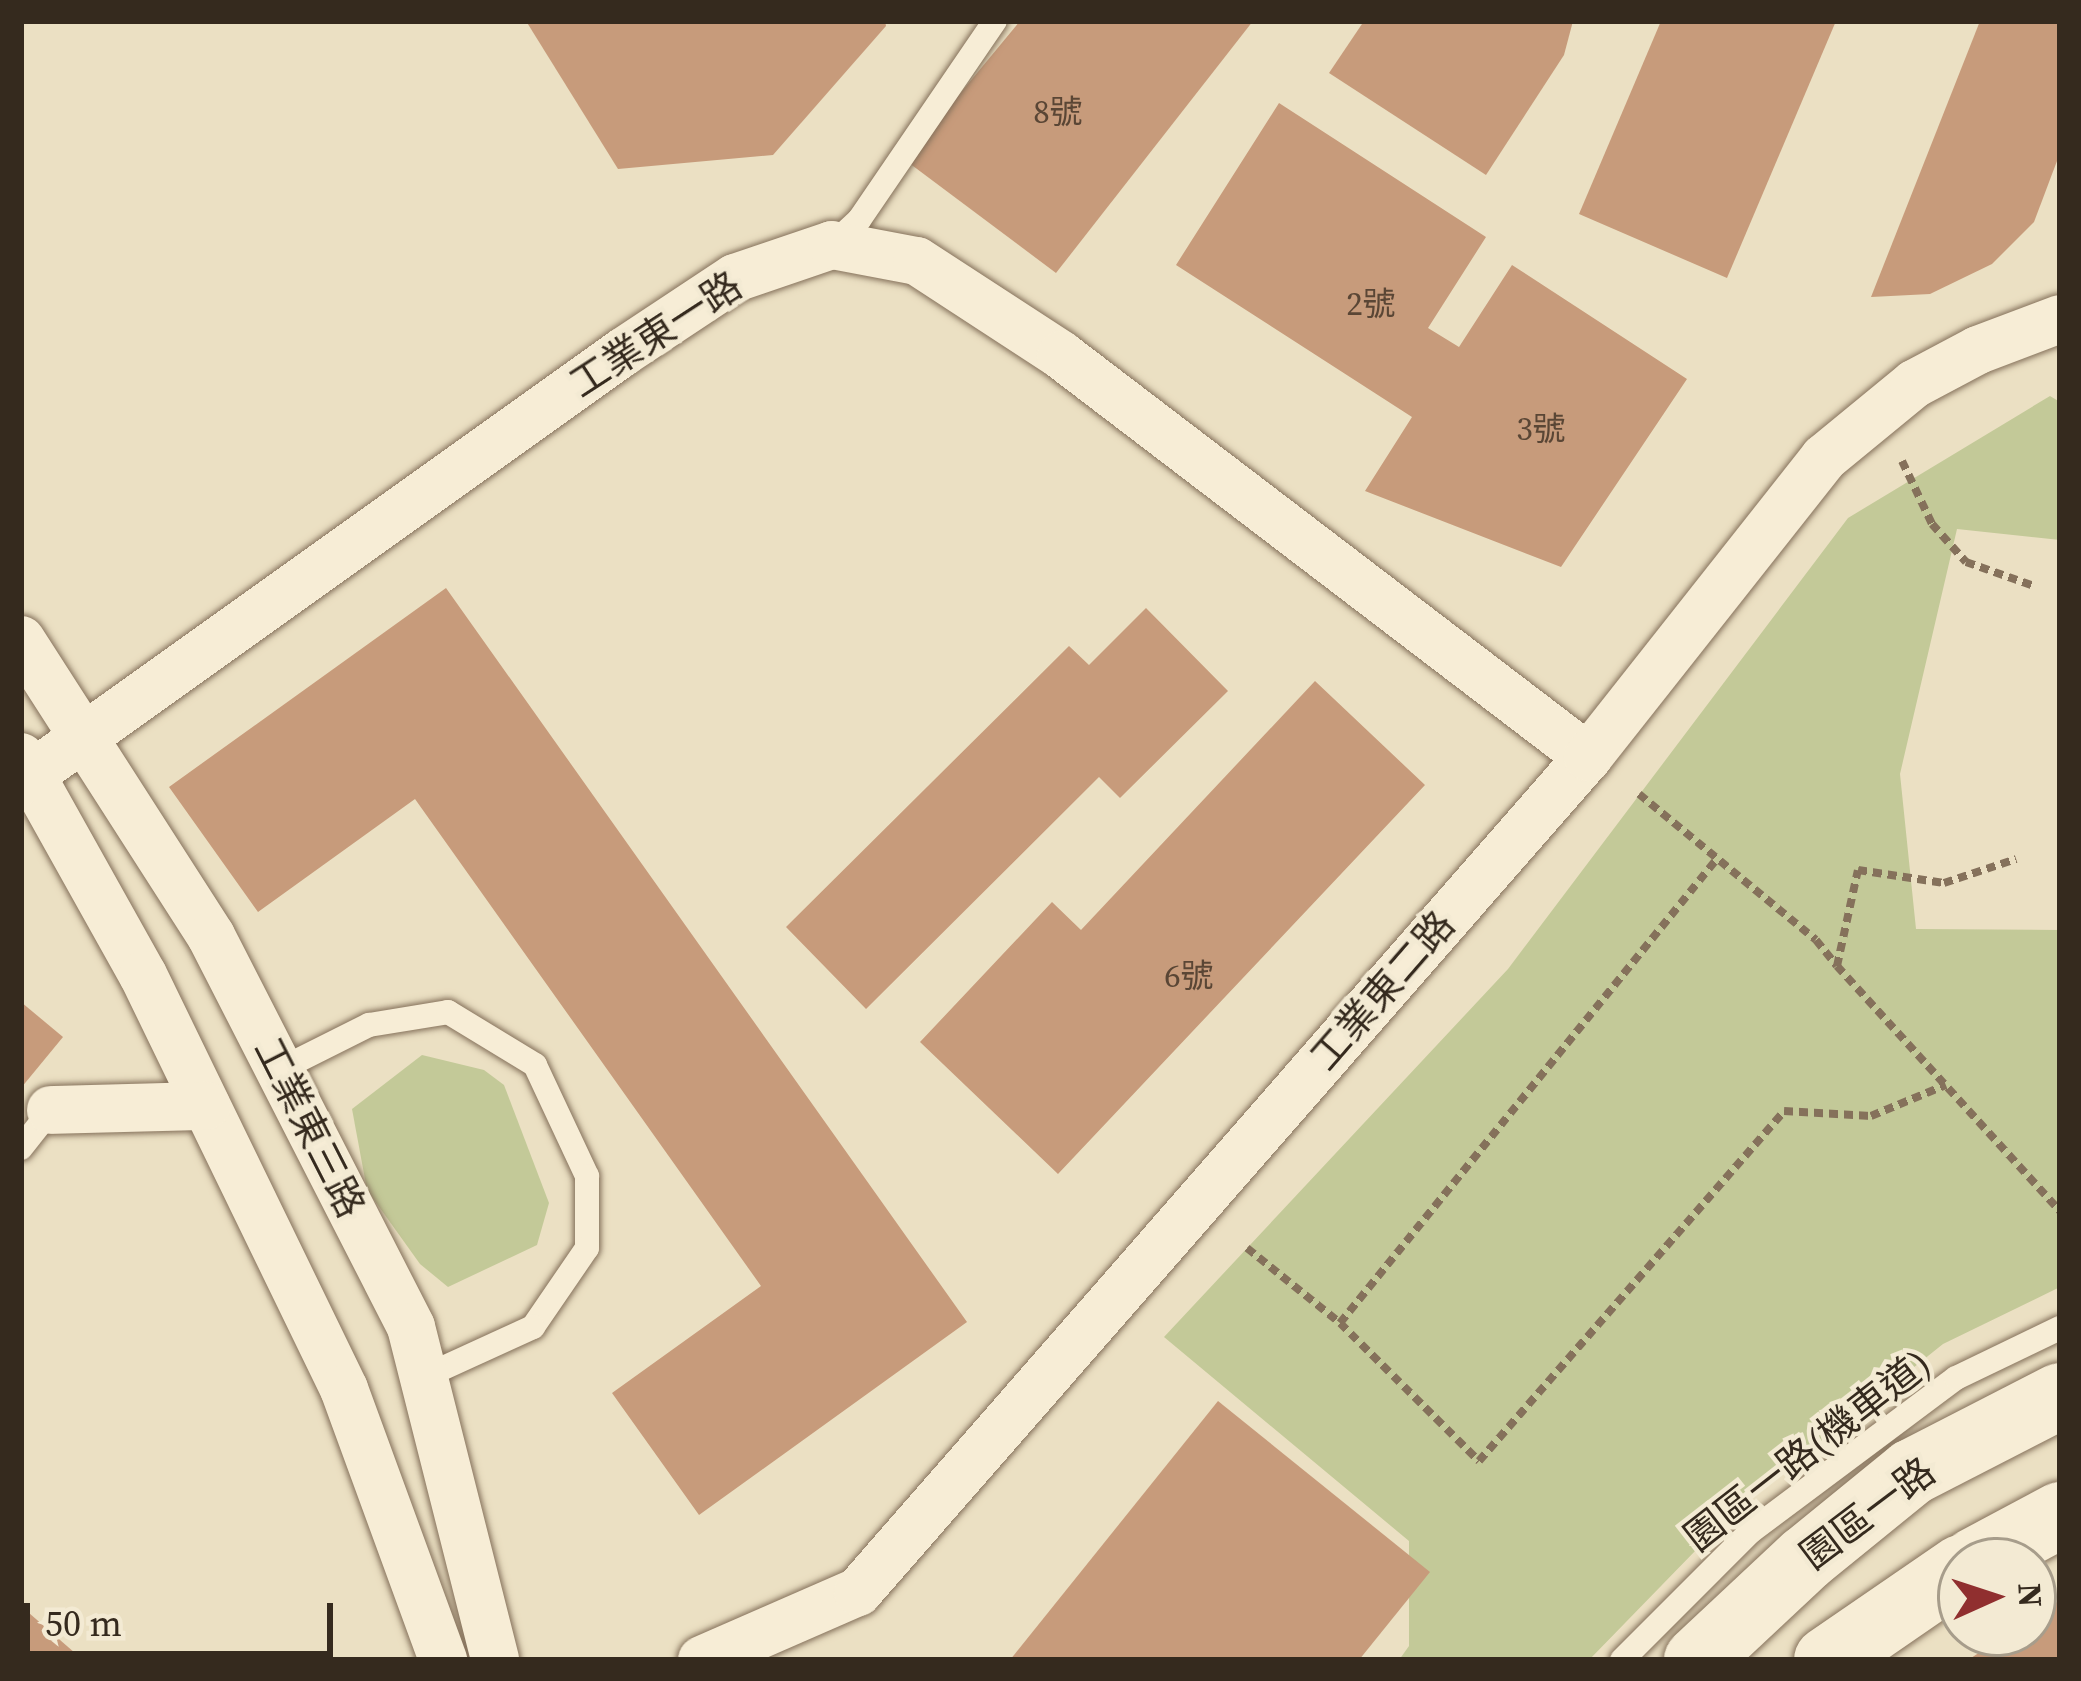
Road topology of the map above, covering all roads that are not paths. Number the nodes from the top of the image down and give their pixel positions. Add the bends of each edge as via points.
1 (995, 21) edge
2 (832, 245) junction
3 (2060, 319) edge
4 (21, 640) edge
5 (83, 735) junction
6 (1588, 757) junction
7 (25, 771) edge
8 (279, 1070) junction
9 (206, 1106) junction
10 (51, 1110) joint
11 (21, 1148) edge
12 (2060, 1328) edge
13 (424, 1377) junction
14 (2060, 1396) edge
15 (2060, 1515) edge
16 (2019, 1537) edge
17 (1937, 1584) edge
18 (443, 1660) edge
19 (495, 1660) edge
20 (702, 1660) edge
21 (1622, 1660) edge
22 (1697, 1660) edge
23 (1827, 1660) edge

1 - 2 lane via 859,220
2 - 5 street, 工業東一路 via 716,290
2 - 6 street, 工業東一路 via 917,261 1061,355
3 - 6 street, 工業東二路 via 1914,384 1824,458
4 - 5 street, 工業東三路
5 - 7 street, 工業東一路
5 - 8 street, 工業東三路 via 211,937
6 - 20 street, 工業東二路 via 858,1592
7 - 9 street, 工業東三路 via 143,975
8 - 13 street, 工業東三路 via 411,1327
8 - 13 lane via 369,1024 448,1012 535,1065 544,1084 587,1176 587,1248 533,1327
9 - 10 street
9 - 18 street, 工業東三路 via 344,1389
10 - 11 lane
12 - 21 lane, 園區一路(機車道) via 1956,1378 1750,1532
13 - 19 street, 工業東三路
14 - 22 street, 園區一路 via 1912,1472
15 - 16 street
17 - 23 street

